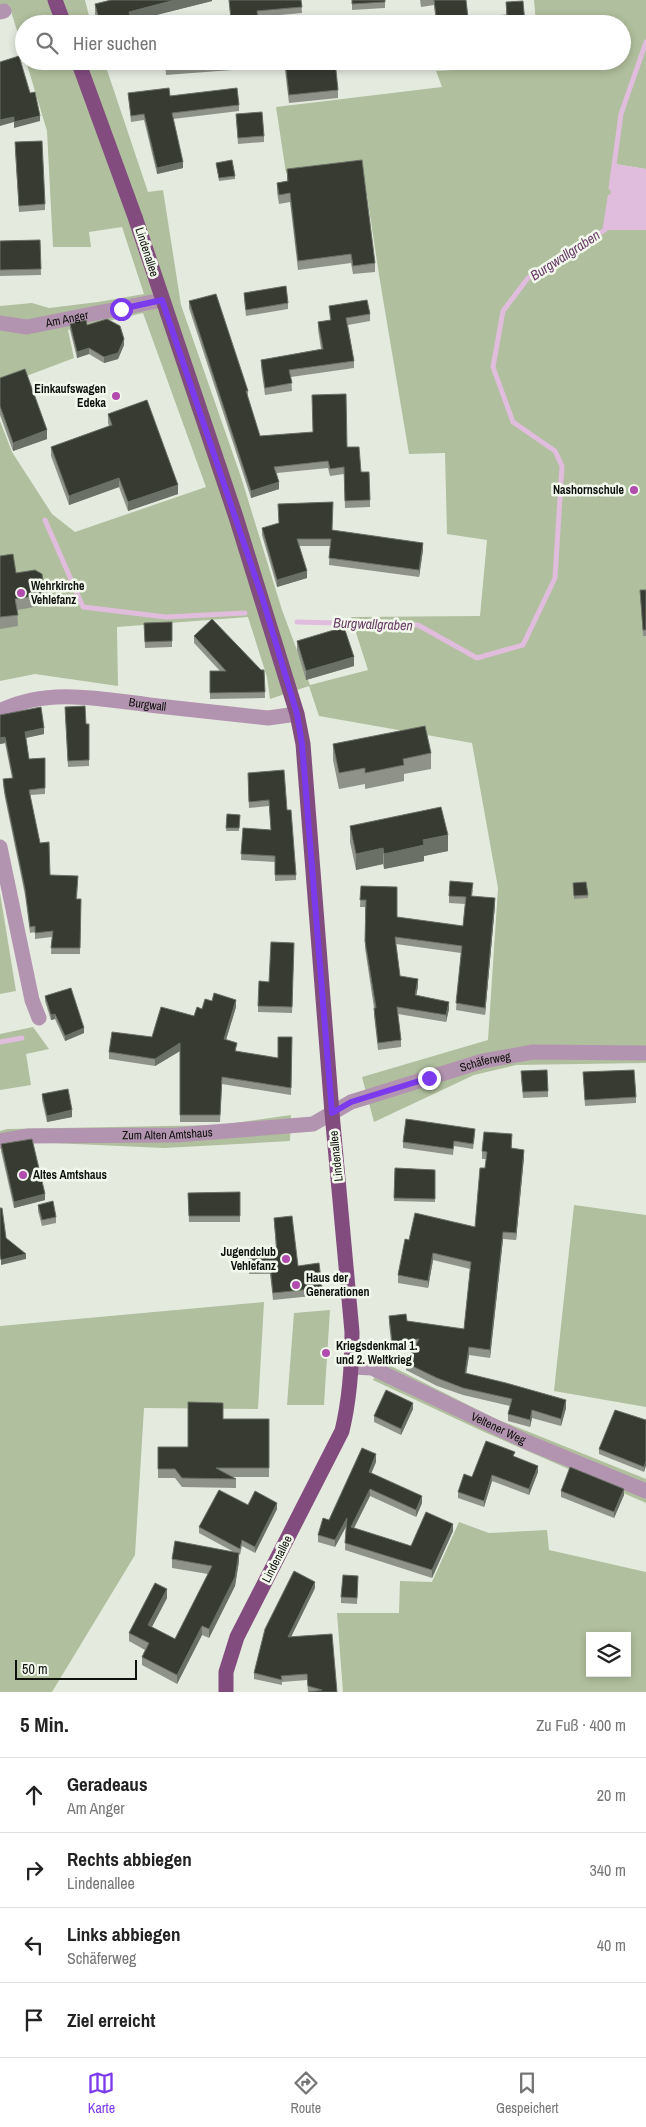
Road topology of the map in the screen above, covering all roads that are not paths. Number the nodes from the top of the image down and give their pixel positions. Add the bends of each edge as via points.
1 (57, 0) edge
2 (61, 15) edge
3 (81, 70) edge
4 (162, 300) junction
5 (0, 323) edge
6 (0, 711) edge
7 (297, 714) junction
8 (0, 847) edge
9 (38, 1018) dead end
10 (646, 1053) edge
11 (332, 1113) junction
12 (0, 1141) edge
13 (352, 1367) junction
14 (646, 1490) edge
15 (224, 1691) edge

1 - 2 main road
3 - 4 main road, Lindenallee
4 - 5 street, Am Anger via 27,327
4 - 7 main road, Lindenallee via 260,590
6 - 7 street, Burgwall via 15,703 48,697 85,698 268,718
7 - 11 main road, Lindenallee
8 - 9 street
10 - 11 street, Schäferweg via 533,1052 483,1061 351,1102
11 - 12 street, Zum Alten Amtshaus via 313,1124 176,1135 27,1136
11 - 13 main road, Lindenallee via 352,1332
13 - 14 street, Veltener Weg via 372,1368 527,1442
13 - 15 main road, Lindenallee via 349,1403 342,1431 237,1636

